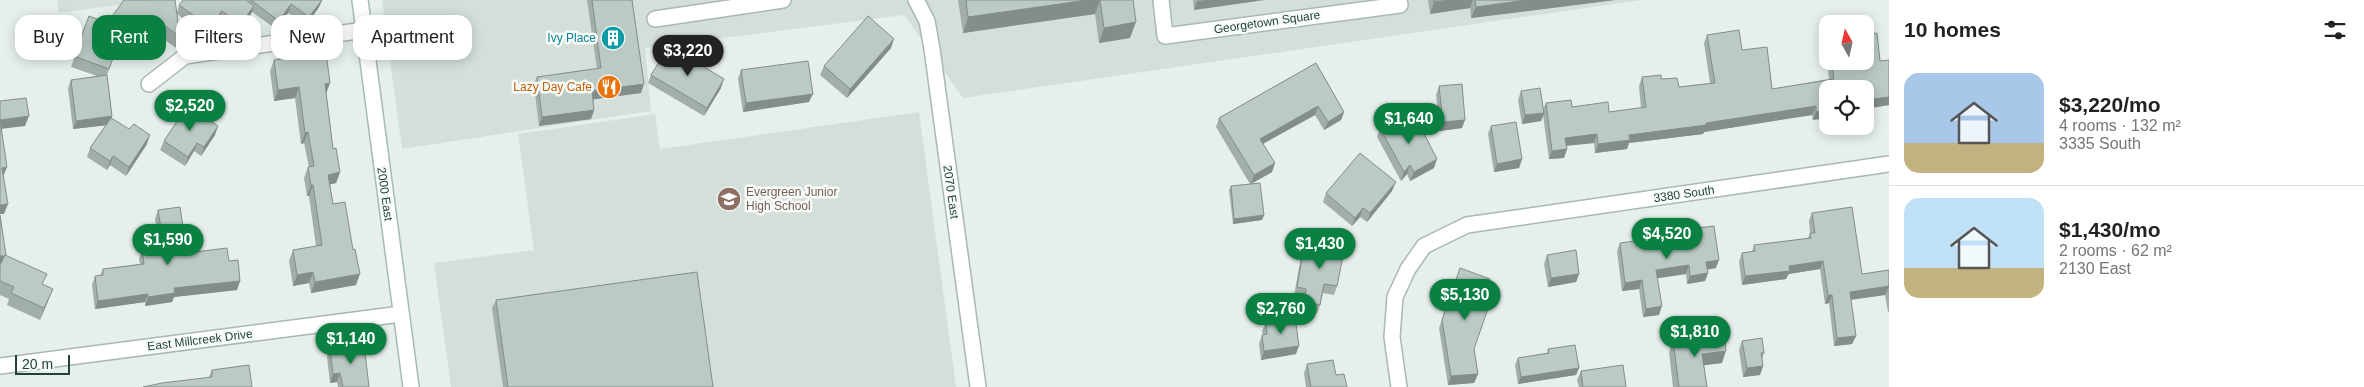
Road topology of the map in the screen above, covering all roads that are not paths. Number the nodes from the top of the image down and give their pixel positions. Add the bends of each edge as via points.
1 (360, 0) edge
2 (783, 0) edge
3 (916, 0) edge
4 (1161, 0) edge
5 (1399, 0) edge
6 (705, 6) edge
7 (362, 15) edge
8 (655, 20) dead end
9 (353, 32) edge
10 (368, 60) edge
11 (148, 84) dead end
12 (1889, 164) edge
13 (400, 314) junction
14 (0, 366) edge
15 (411, 387) edge
16 (978, 387) edge
17 (1400, 387) edge

1 - 7 street, 2000 East
2 - 6 street
3 - 16 street, 2070 East via 927,21 932,49
4 - 5 street, Georgetown Square via 1165,36 1400,5
6 - 8 street
9 - 11 street via 185,56
10 - 13 street, 2000 East
12 - 17 street, 3380 South via 1467,225 1424,246 1408,269 1395,297 1392,337
13 - 14 street, East Millcreek Drive
13 - 15 street, 2000 East

